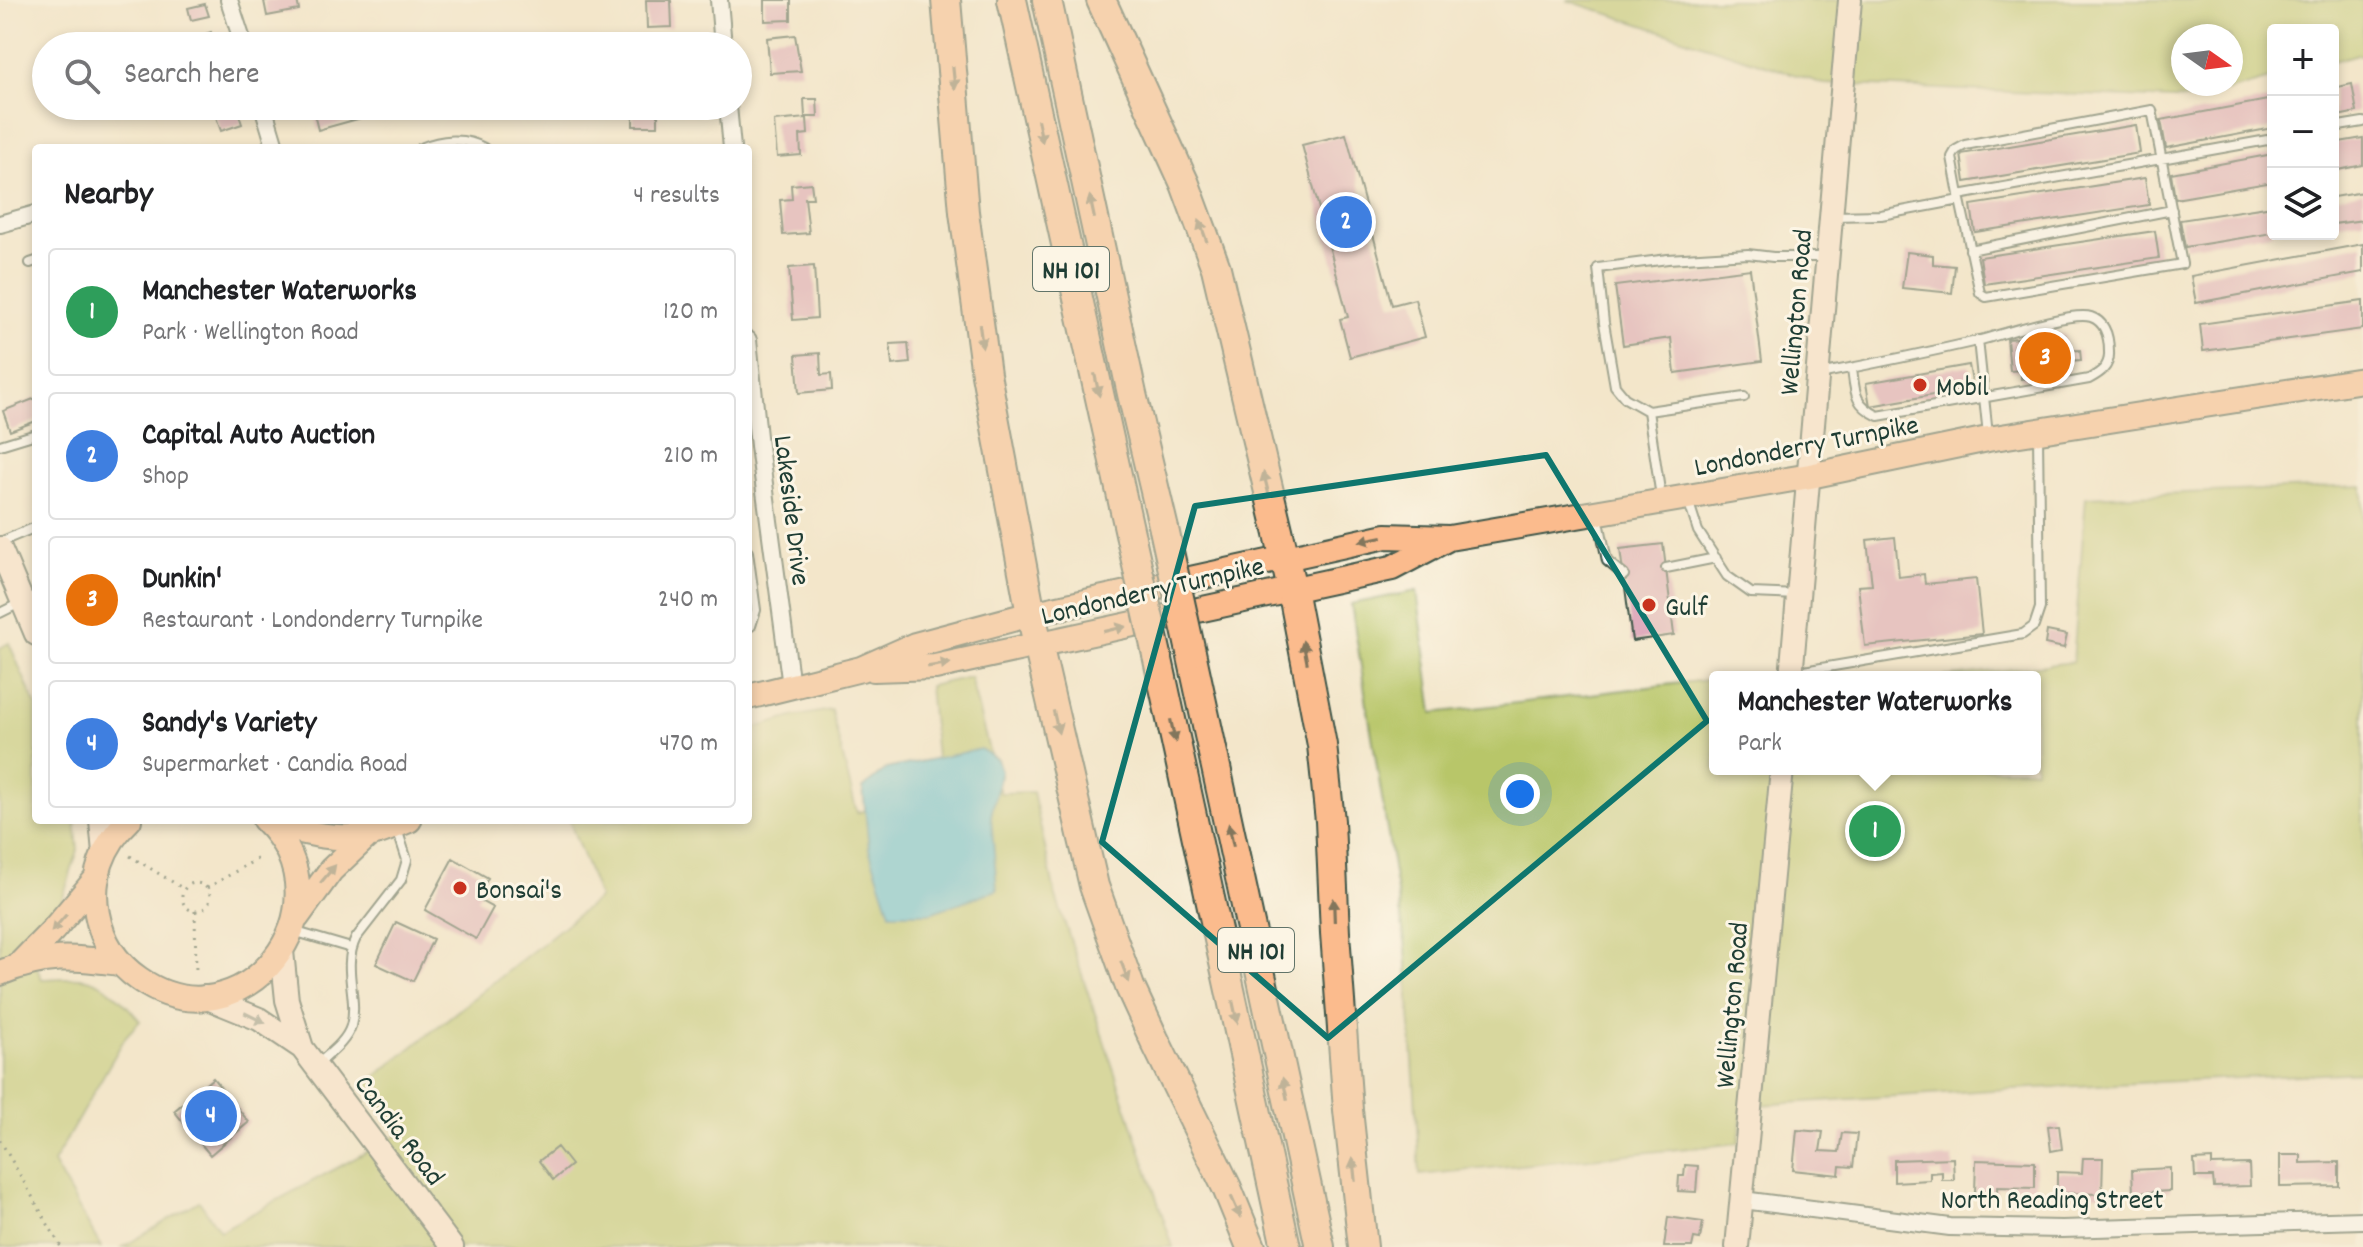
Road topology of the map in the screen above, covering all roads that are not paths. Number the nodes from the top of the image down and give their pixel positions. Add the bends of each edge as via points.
1 (229, 0) edge
2 (719, 0) edge
3 (946, 0) edge
4 (1012, 0) edge
5 (1047, 0) edge
6 (1101, 0) edge
7 (1850, 0) edge
8 (239, 32) edge
9 (722, 32) edge
10 (267, 120) edge
11 (729, 120) edge
12 (2363, 122) edge
13 (2339, 126) edge
14 (2267, 140) edge
15 (274, 144) edge
16 (428, 144) edge
17 (477, 144) edge
18 (732, 144) edge
19 (2162, 160) junction
20 (1959, 198) junction
21 (2172, 210) junction
22 (32, 215) edge
23 (1832, 216) junction
24 (0, 224) edge
25 (1970, 250) junction
26 (1828, 257) junction
27 (1978, 340) junction
28 (1852, 368) junction
29 (1819, 374) junction
30 (752, 379) edge
31 (2363, 380) edge
32 (1744, 397) dead end
33 (1985, 397) junction
34 (1648, 411) junction
35 (2038, 432) junction
36 (32, 435) edge
37 (1988, 439) junction
38 (0, 445) edge
39 (1810, 476) junction
40 (1688, 497) junction
41 (1661, 502) junction
42 (1597, 513) junction
43 (32, 529) edge
44 (1449, 538) junction
45 (0, 545) edge
46 (1716, 558) junction
47 (1284, 559) junction
48 (1666, 568) dead end
49 (1624, 575) dead end
50 (752, 581) edge
51 (1292, 589) junction
52 (1799, 595) junction
53 (30, 599) edge
54 (0, 613) edge
55 (1031, 614) junction
56 (752, 623) edge
57 (1039, 645) junction
58 (861, 669) junction
59 (1791, 671) edge
60 (1814, 671) edge
61 (791, 686) junction
62 (752, 696) edge
63 (1781, 775) edge
64 (103, 824) edge
65 (125, 824) edge
66 (268, 824) edge
67 (276, 824) edge
68 (397, 824) edge
69 (402, 824) edge
70 (368, 835) junction
71 (114, 853) junction
72 (97, 878) junction
73 (290, 934) junction
74 (351, 948) junction
75 (120, 963) junction
76 (9, 969) edge
77 (199, 997) junction
78 (302, 1048) junction
79 (316, 1067) junction
80 (1743, 1200) junction
81 (2363, 1220) edge
82 (452, 1247) edge
83 (1251, 1247) edge
84 (1286, 1247) edge
85 (1320, 1247) edge
86 (1363, 1247) edge
87 (1737, 1247) edge

1 - 8 street
2 - 9 street
3 -> 55 highway via 964,212 986,374
4 -> 84 highway, NH 101, bridge
85 -> 5 highway, NH 101, bridge
47 -> 6 highway via 1216,268 1185,184
7 - 23 main road, Wellington Road
10 - 15 street
11 - 18 street
12 - 13 lane
14 - 19 lane
16 - 17 lane via 456,139
19 - 20 lane
19 - 20 lane via 2152,110 1965,145 1952,157
19 - 21 lane
20 - 23 lane via 1881,215
20 - 25 lane
21 - 25 lane
21 - 25 lane via 2182,264 1986,297 1980,293
22 - 24 street
23 - 26 main road, Wellington Road
26 - 29 main road, Wellington Road
26 - 34 lane via 1748,254 1598,268 1615,386
27 - 28 lane
27 - 33 lane
27 - 33 lane via 2088,315 2107,332 2110,357 2103,372
28 - 29 lane
28 - 33 lane via 1855,393 1864,409 1878,416
29 - 39 main road, Wellington Road
30 - 61 street, Lakeside Drive
31 - 35 main road, Londonderry Turnpike
32 - 34 lane
33 - 37 lane
34 - 41 lane
35 - 37 main road, Londonderry Turnpike
35 - 60 lane via 2040,608 2034,626 2023,634
36 - 38 lane
37 - 39 main road, Londonderry Turnpike
39 - 40 main road, Londonderry Turnpike
39 - 52 main road, Wellington Road
40 - 41 main road, Londonderry Turnpike
40 - 46 lane via 1698,531
41 - 42 main road, Londonderry Turnpike
42 - 44 main road, Londonderry Turnpike
42 - 49 lane via 1607,561
43 - 45 lane
44 -> 47 main road, Londonderry Turnpike via 1386,536
44 - 51 main road, Londonderry Turnpike via 1392,568
45 - 53 main road
46 - 48 lane
46 - 52 lane via 1727,576 1751,593
47 - 51 highway
47 - 55 main road, Londonderry Turnpike
50 - 56 lane
57 -> 51 main road, Londonderry Turnpike
86 -> 51 highway via 1348,1110 1326,775
52 - 59 main road, Wellington Road
53 - 54 lane
55 - 57 highway
55 - 58 main road, Londonderry Turnpike via 915,645
58 -> 57 main road, Londonderry Turnpike via 935,667
57 -> 83 highway via 1094,886 1111,936
58 - 61 main road, Londonderry Turnpike
61 - 62 main road, Londonderry Turnpike
63 - 80 main road, Wellington Road
64 - 71 main road
65 - 71 main road via 115,834
66 - 73 main road via 294,867 298,893
67 - 70 main road via 314,835
68 - 70 main road
69 - 74 lane via 407,860 401,880
73 -> 70 main road via 331,870
71 - 72 main road
72 - 75 main road via 99,923
72 -> 76 main road via 53,930
73 - 74 lane
73 - 77 main road via 267,969 248,983
73 - 78 main road, Candia Road via 287,1000
74 - 79 lane via 351,1027
75 - 76 main road via 60,957
75 - 77 main road via 154,988
77 -> 78 main road, Candia Road via 259,1019
78 - 79 main road, Candia Road
79 - 82 main road, Candia Road
80 - 81 street, North Reading Street via 1950,1227
80 - 87 main road, Wellington Road

